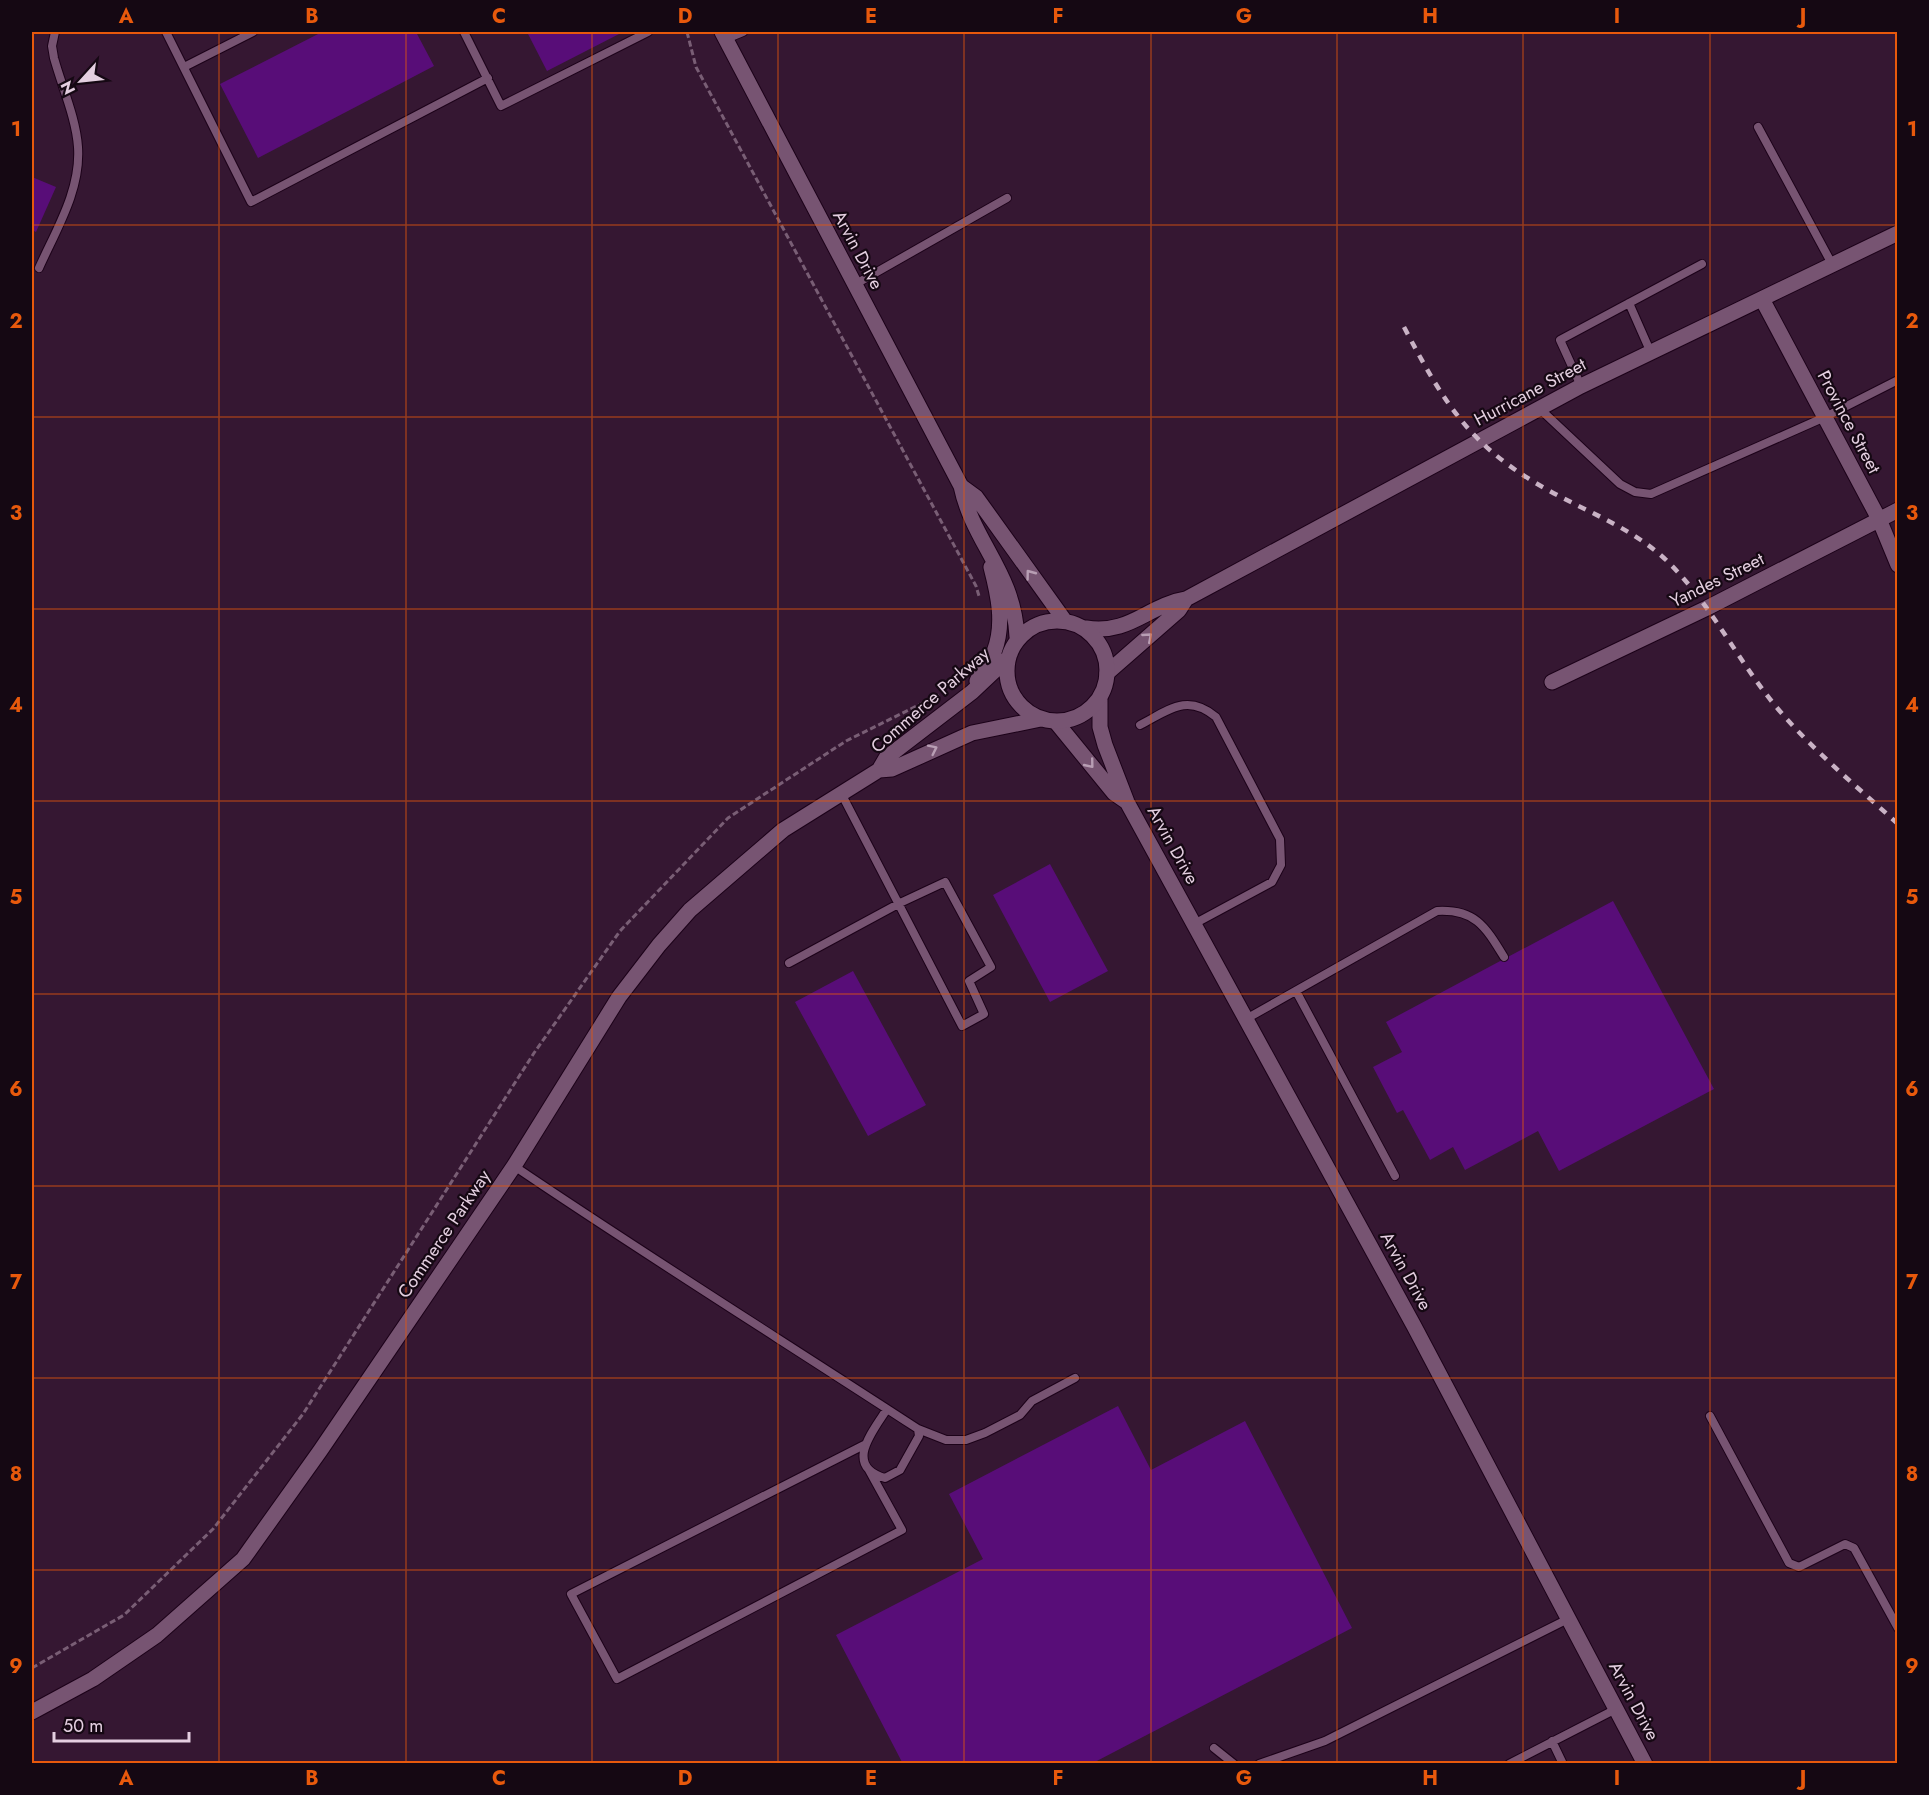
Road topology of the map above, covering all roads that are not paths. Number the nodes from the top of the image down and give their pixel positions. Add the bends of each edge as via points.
1 (55, 32) edge
2 (166, 32) edge
3 (253, 32) edge
4 (464, 32) edge
5 (648, 32) edge
6 (743, 32) edge
7 (724, 35) edge
8 (184, 67) junction
9 (488, 78) junction
10 (1758, 127) dead end
11 (1007, 198) dead end
12 (1898, 233) edge
13 (1702, 264) dead end
14 (1832, 264) junction
15 (39, 268) dead end
16 (854, 285) junction
17 (1762, 299) junction
18 (1629, 303) junction
19 (1652, 354) junction
20 (1898, 380) edge
21 (1581, 386) junction
22 (1540, 409) junction
23 (1825, 417) junction
24 (961, 486) junction
25 (1898, 510) edge
26 (1879, 519) junction
27 (986, 543) junction
28 (1898, 565) edge
29 (1186, 599) junction
30 (1065, 621) junction
31 (1086, 628) junction
32 (1017, 638) junction
33 (1007, 659) junction
34 (1107, 673) junction
35 (1552, 682) dead end
36 (972, 692) junction
37 (1100, 700) junction
38 (1048, 721) junction
39 (1140, 725) dead end
40 (879, 770) junction
41 (841, 792) junction
42 (1127, 801) junction
43 (900, 903) junction
44 (1194, 924) junction
45 (1504, 957) dead end
46 (789, 963) dead end
47 (1296, 991) junction
48 (1246, 1019) junction
49 (514, 1166) junction
50 (1395, 1176) dead end
51 (1075, 1378) dead end
52 (887, 1409) junction
53 (1710, 1416) dead end
54 (918, 1430) junction
55 (864, 1445) junction
56 (869, 1470) junction
57 (1568, 1618) junction
58 (1898, 1628) edge
59 (1616, 1708) junction
60 (32, 1712) edge
61 (1551, 1741) junction
62 (1214, 1748) dead end
63 (1234, 1764) edge
64 (1259, 1764) edge
65 (1509, 1764) edge
66 (1563, 1764) edge
67 (1645, 1764) edge

1 - 15 lane via 54,58 76,134 78,157 75,186
2 - 8 lane
3 - 8 lane
4 - 9 lane
5 - 9 lane via 501,106
6 - 7 lane
7 - 16 street, Arvin Drive
8 - 9 lane via 251,202
10 - 14 lane
11 - 16 lane
12 - 14 street, Hurricane Street
13 - 18 lane
14 - 17 street, Hurricane Street
16 - 24 street, Arvin Drive
17 - 19 street, Hurricane Street
17 - 23 street, Province Street
18 - 19 lane
18 - 21 lane via 1560,340
19 - 21 street, Hurricane Street
20 - 23 lane
21 - 22 street, Hurricane Street
22 - 23 lane via 1620,484 1635,492 1651,494
22 - 29 street, Hurricane Street
23 - 26 street, Province Street
24 - 27 street, Arvin Drive via 965,504
30 -> 24 street, Arvin Drive via 976,497
25 - 26 street, Yandes Street
26 - 28 street, Province Street
26 - 35 street, Yandes Street
27 - 32 street, Arvin Drive via 1011,593
27 - 36 street via 997,591 999,632 994,652
29 - 31 street, Hurricane Street via 1116,629
34 -> 29 street, Hurricane Street via 1179,610
30 - 31 street
30 - 32 street via 1040,625
31 - 34 street via 1101,648
32 - 33 street
33 - 36 street, Commerce Parkway
33 - 38 street, Arvin Drive via 1010,687 1016,698 1023,708
34 - 37 street, Arvin Drive
36 - 40 street, Commerce Parkway via 886,758
37 - 38 street via 1081,716
37 - 42 street, Arvin Drive via 1105,745
40 -> 38 street, Commerce Parkway via 892,769 972,733
38 -> 42 street, Arvin Drive via 1114,793
39 - 44 lane via 1182,704 1203,706 1216,717 1280,839 1281,865 1272,882
40 - 41 street, Commerce Parkway
41 - 43 lane
41 - 49 street, Commerce Parkway via 747,859 658,945 619,997
42 - 44 street, Arvin Drive
43 - 43 lane via 962,1026 984,1014 969,981 991,967 945,882
43 - 46 lane
44 - 48 street, Arvin Drive
45 - 47 lane via 1477,921 1457,910 1437,911
47 - 48 lane
47 - 50 lane
48 - 57 street, Arvin Drive
49 - 52 lane
49 - 60 street, Commerce Parkway via 243,1559 157,1635 93,1679
51 - 54 lane via 1032,1401 1020,1415 966,1440 946,1440
52 - 54 lane
52 - 55 lane
53 - 58 lane via 1789,1563 1799,1568 1845,1544 1854,1548
54 - 56 lane via 919,1436 900,1470 885,1478
55 - 56 lane via 863,1461
55 - 56 lane via 571,1594 617,1679 902,1530
57 - 59 street, Arvin Drive
57 - 64 lane via 1325,1741
59 - 61 lane
59 - 67 street, Arvin Drive
61 - 65 lane
61 - 66 lane
62 - 63 lane

